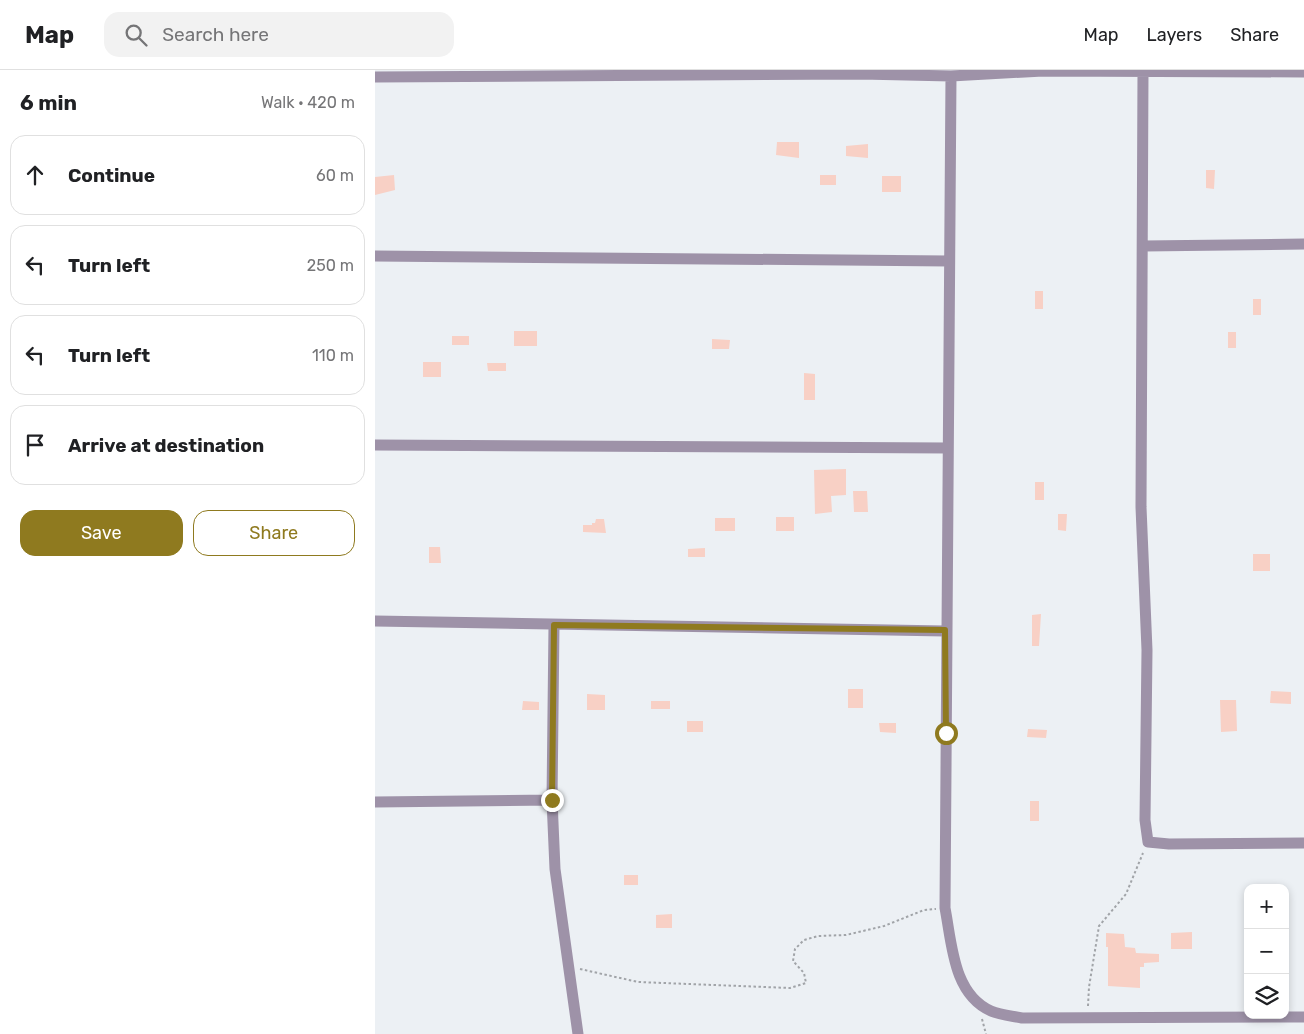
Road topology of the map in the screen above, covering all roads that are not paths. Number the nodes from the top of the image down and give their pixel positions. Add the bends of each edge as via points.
1 (1220, 71) edge
2 (1143, 72) junction
3 (1304, 72) edge
4 (951, 76) junction
5 (375, 77) edge
6 (1304, 244) edge
7 (1144, 246) junction
8 (375, 256) edge
9 (949, 261) junction
10 (375, 445) edge
11 (949, 448) junction
12 (375, 621) edge
13 (554, 625) junction
14 (945, 630) junction
15 (552, 800) junction
16 (375, 802) edge
17 (1304, 843) edge
18 (1304, 1017) edge
19 (578, 1034) edge

1 - 2 street
1 - 3 street
2 - 4 street via 1007,71
2 - 7 street
4 - 5 street
4 - 9 street
6 - 7 street
7 - 17 street via 1141,508 1147,650 1145,820 1148,842
8 - 9 street
9 - 11 street
10 - 11 street
11 - 14 street
12 - 13 street
13 - 14 street
13 - 15 street
14 - 18 street via 945,908 960,980 977,1002 992,1012 1022,1018
15 - 16 street
15 - 19 street via 556,879

